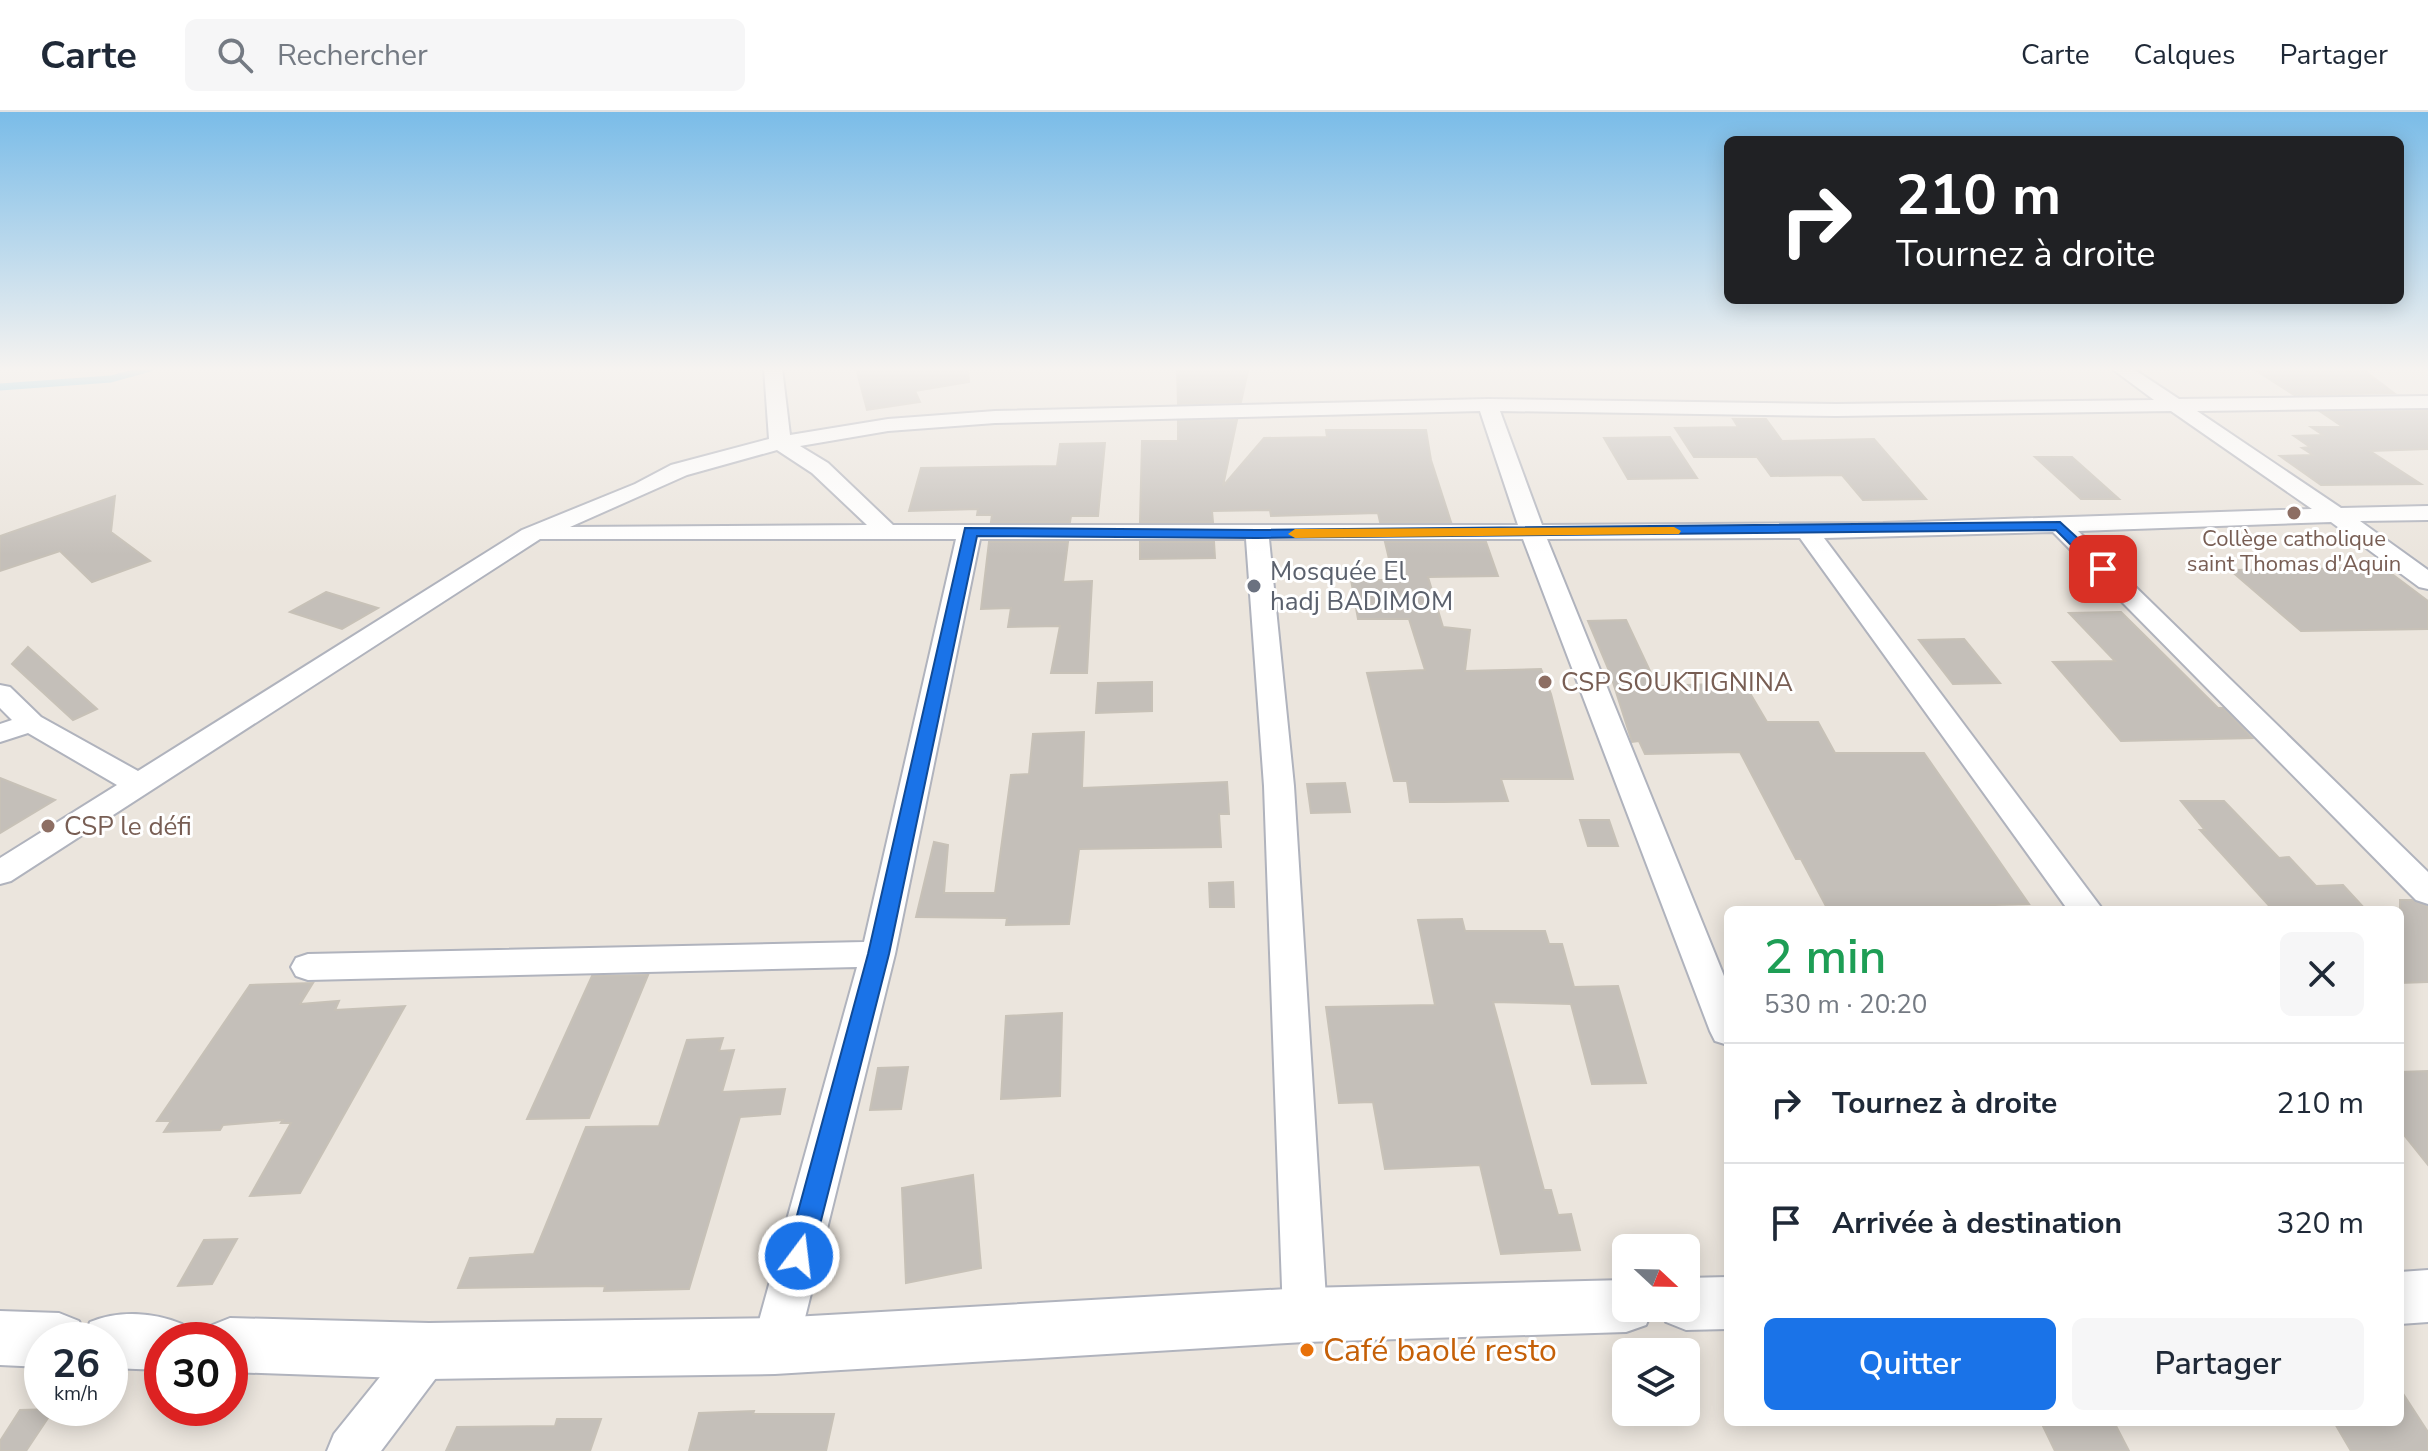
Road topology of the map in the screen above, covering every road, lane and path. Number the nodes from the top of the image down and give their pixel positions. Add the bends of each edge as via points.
1 (779, 430) edge
2 (855, 430) edge
3 (1497, 430) edge
4 (2214, 430) edge
5 (780, 443) junction
6 (2428, 513) edge
7 (2335, 514) junction
8 (2060, 526) junction
9 (886, 531) junction
10 (970, 531) junction
11 (1532, 531) junction
12 (1807, 531) junction
13 (1257, 534) junction
14 (530, 535) junction
15 (2428, 582) edge
16 (0, 693) edge
17 (31, 723) junction
18 (0, 733) edge
19 (140, 785) junction
20 (0, 873) edge
21 (2428, 892) edge
22 (2083, 906) edge
23 (878, 954) junction
24 (308, 967) dead end
25 (1724, 1021) edge
26 (2428, 1296) edge
27 (2404, 1298) edge
28 (1724, 1303) edge
29 (1700, 1304) edge
30 (1612, 1306) edge
31 (1305, 1315) junction
32 (0, 1338) edge
33 (24, 1339) edge
34 (248, 1346) edge
35 (775, 1346) junction
36 (429, 1351) junction
37 (351, 1451) edge

1 - 5 street
2 - 5 street
3 - 11 street
4 - 7 street
5 - 9 street via 820,468
5 - 14 street via 679,470
6 - 7 street
7 - 8 street
7 - 15 street
8 - 12 street
8 - 21 street
9 - 10 street
9 - 14 street
10 - 13 street
10 - 23 street
11 - 12 street
11 - 13 street
11 - 25 street
12 - 22 street
13 - 31 street via 1279,786
14 - 19 street
16 - 17 street
17 - 18 street
17 - 19 street
19 - 20 street
23 - 24 street
23 - 35 street
26 - 27 street
28 - 29 street
30 - 31 street
31 - 35 street
32 - 33 street
34 - 36 street
35 - 36 street
36 - 37 street

